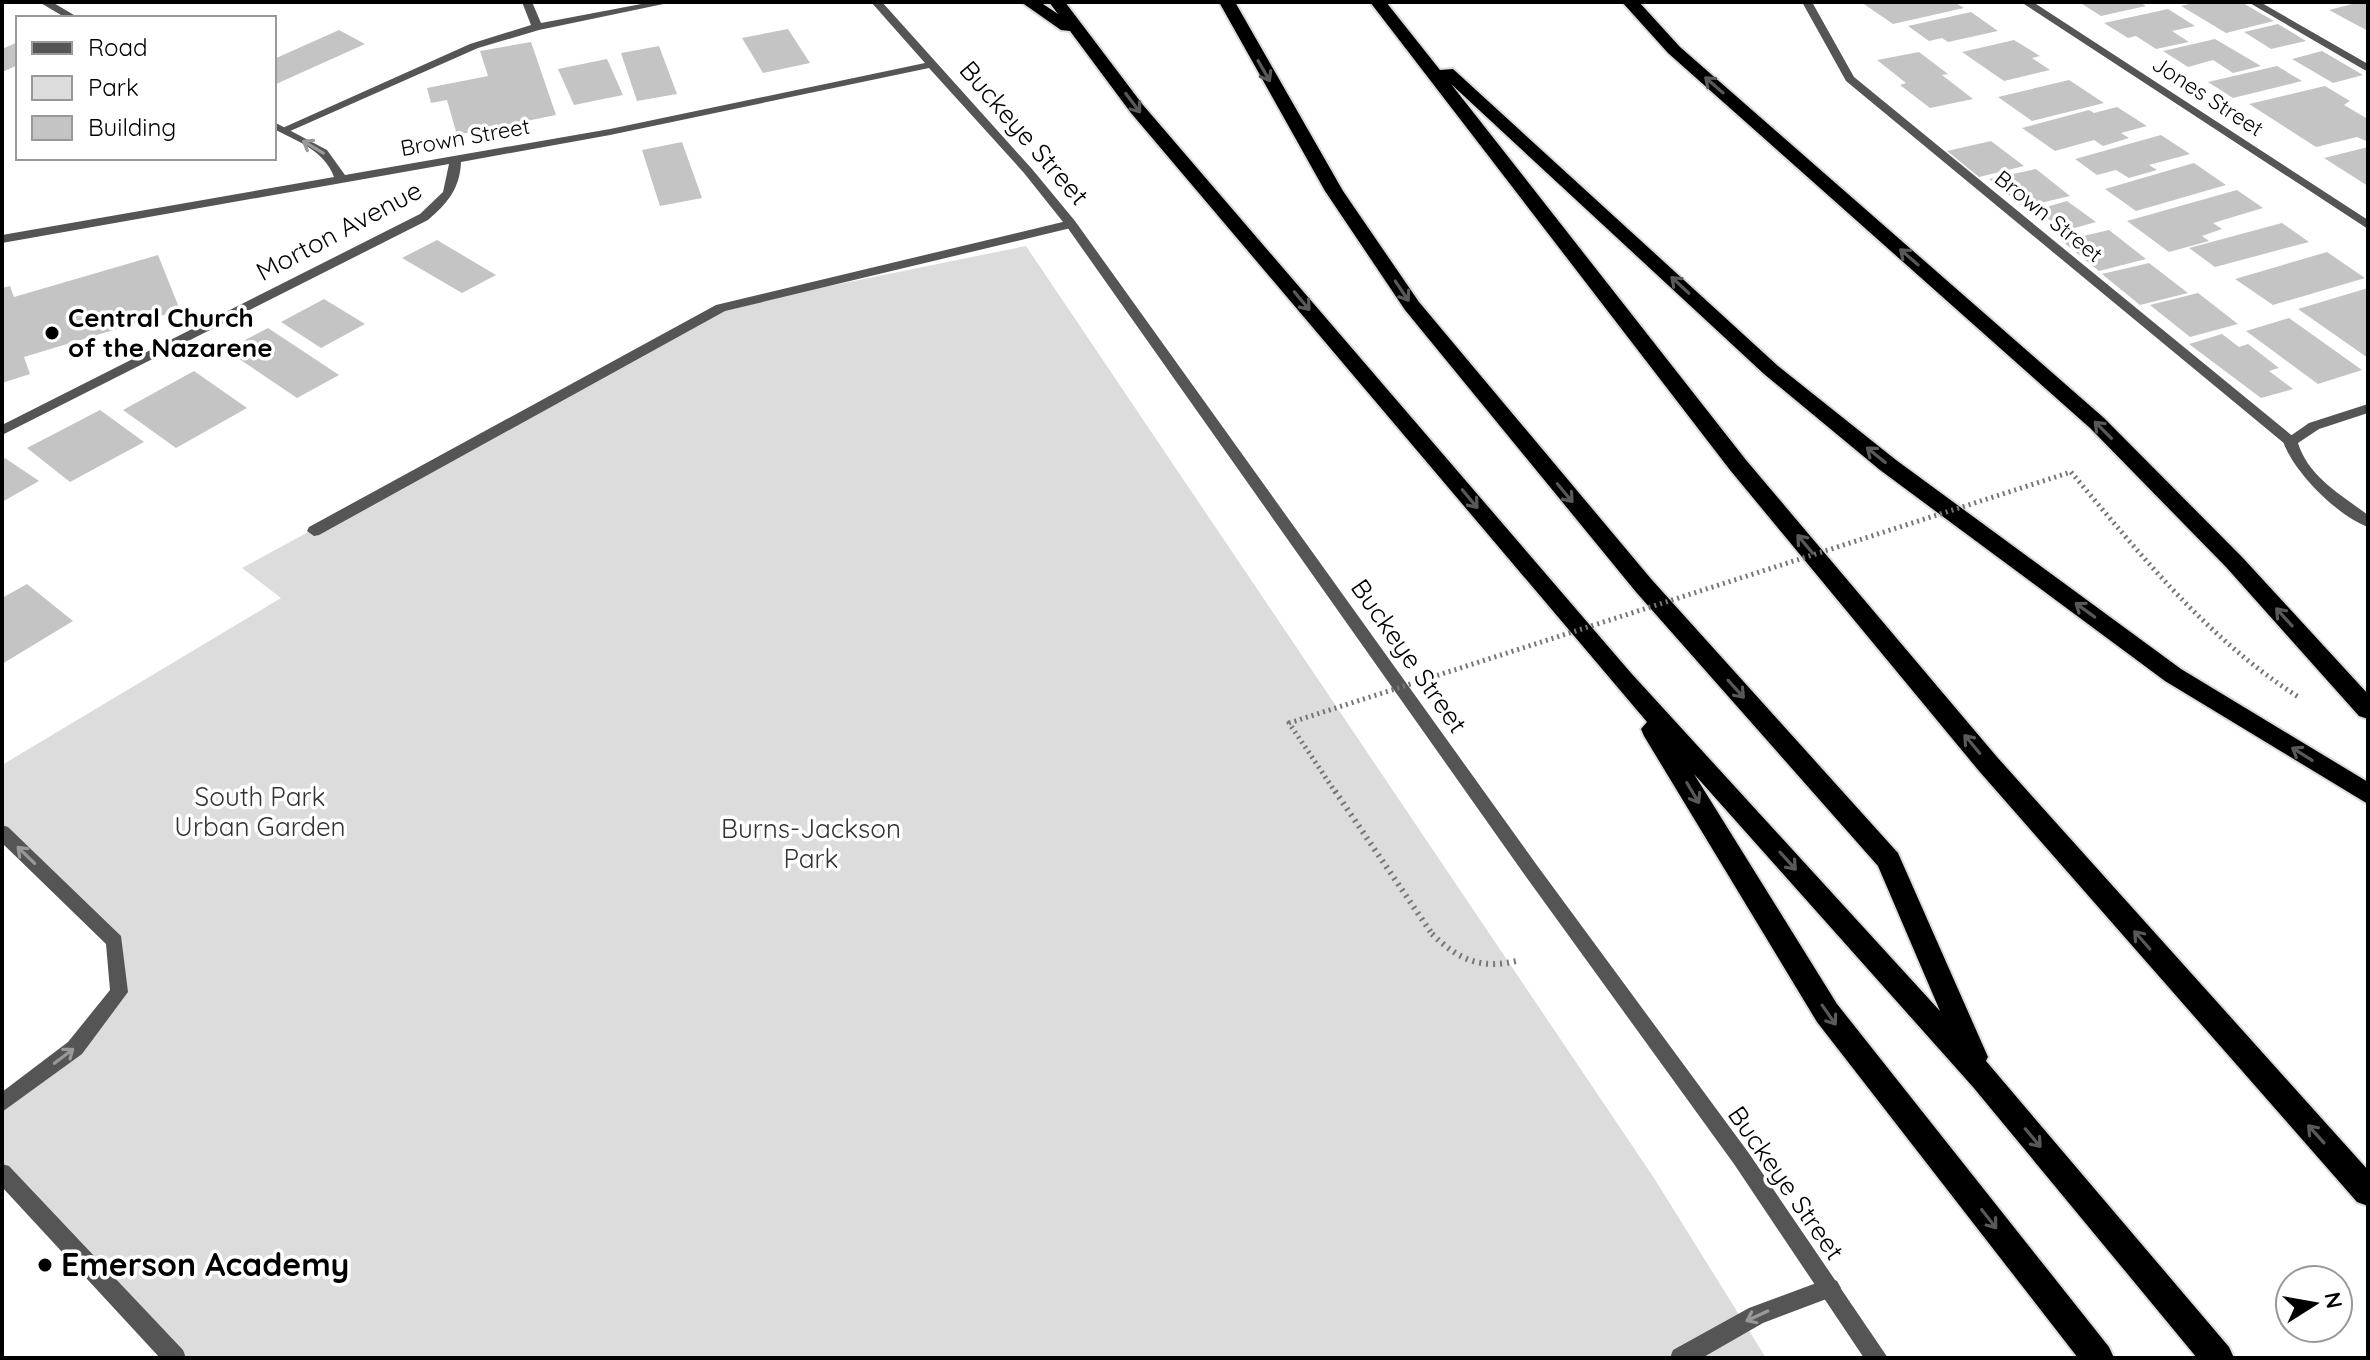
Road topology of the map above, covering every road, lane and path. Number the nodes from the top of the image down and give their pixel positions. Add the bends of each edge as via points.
1 (44, 2) edge
2 (527, 2) edge
3 (668, 2) edge
4 (876, 2) edge
5 (1029, 2) edge
6 (1057, 2) edge
7 (1227, 2) edge
8 (1378, 2) edge
9 (1630, 2) edge
10 (1807, 2) edge
11 (2026, 2) edge
12 (2253, 2) edge
13 (70, 16) edge
14 (537, 27) junction
15 (1398, 28) junction
16 (1087, 40) junction
17 (933, 64) junction
18 (2368, 69) edge
19 (279, 127) edge
20 (455, 159) junction
21 (341, 179) junction
22 (1071, 224) junction
23 (2368, 225) edge
24 (2, 239) edge
25 (2368, 408) edge
26 (2, 431) edge
27 (2290, 441) junction
28 (2368, 522) edge
29 (314, 531) dead end
30 (1623, 679) junction
31 (2302, 699) dead end
32 (2368, 710) edge
33 (2368, 794) edge
34 (2, 832) edge
35 (1520, 960) dead end
36 (1983, 1078) junction
37 (2, 1103) edge
38 (2, 1173) edge
39 (2368, 1192) edge
40 (1830, 1288) junction
41 (175, 1358) edge
42 (1681, 1358) edge
43 (1877, 1358) edge
44 (2098, 1358) edge
45 (2218, 1358) edge

1 - 13 street
2 - 14 street
3 - 14 street
4 - 17 street, Buckeye Street
5 - 16 highway
6 - 16 highway
7 -> 36 highway via 1334,191 1412,306 1644,586 1889,860
8 - 15 highway
32 -> 9 highway via 2234,562 2097,423 1674,50
10 - 27 street, Brown Street via 1850,79
11 - 23 street, Jones Street
12 - 18 street
14 - 19 street via 474,46
33 -> 15 highway via 2173,675 1888,465 1771,370
39 -> 15 highway via 1988,764 1738,465
16 -> 30 highway via 1137,109
17 - 20 street, Brown Street
17 - 22 street, Buckeye Street
21 -> 19 street via 338,165 322,150
20 - 21 street, Brown Street
20 - 26 street, Morton Avenue via 455,183 424,217
21 - 24 street, Brown Street
22 - 29 street via 721,308
22 - 40 street, Buckeye Street
25 - 27 street via 2314,426
27 - 28 street, Brown Street via 2293,455 2319,484
30 -> 36 highway
30 -> 44 highway via 1827,1013
31 - 35 path, bridge via 2275,684 2190,610 2071,472 1289,723 1432,934 1469,963 1488,968
37 -> 34 street via 75,1048 119,992 115,941
36 -> 45 highway
38 - 41 street
40 -> 42 street via 1757,1315
40 - 43 street, Buckeye Street

